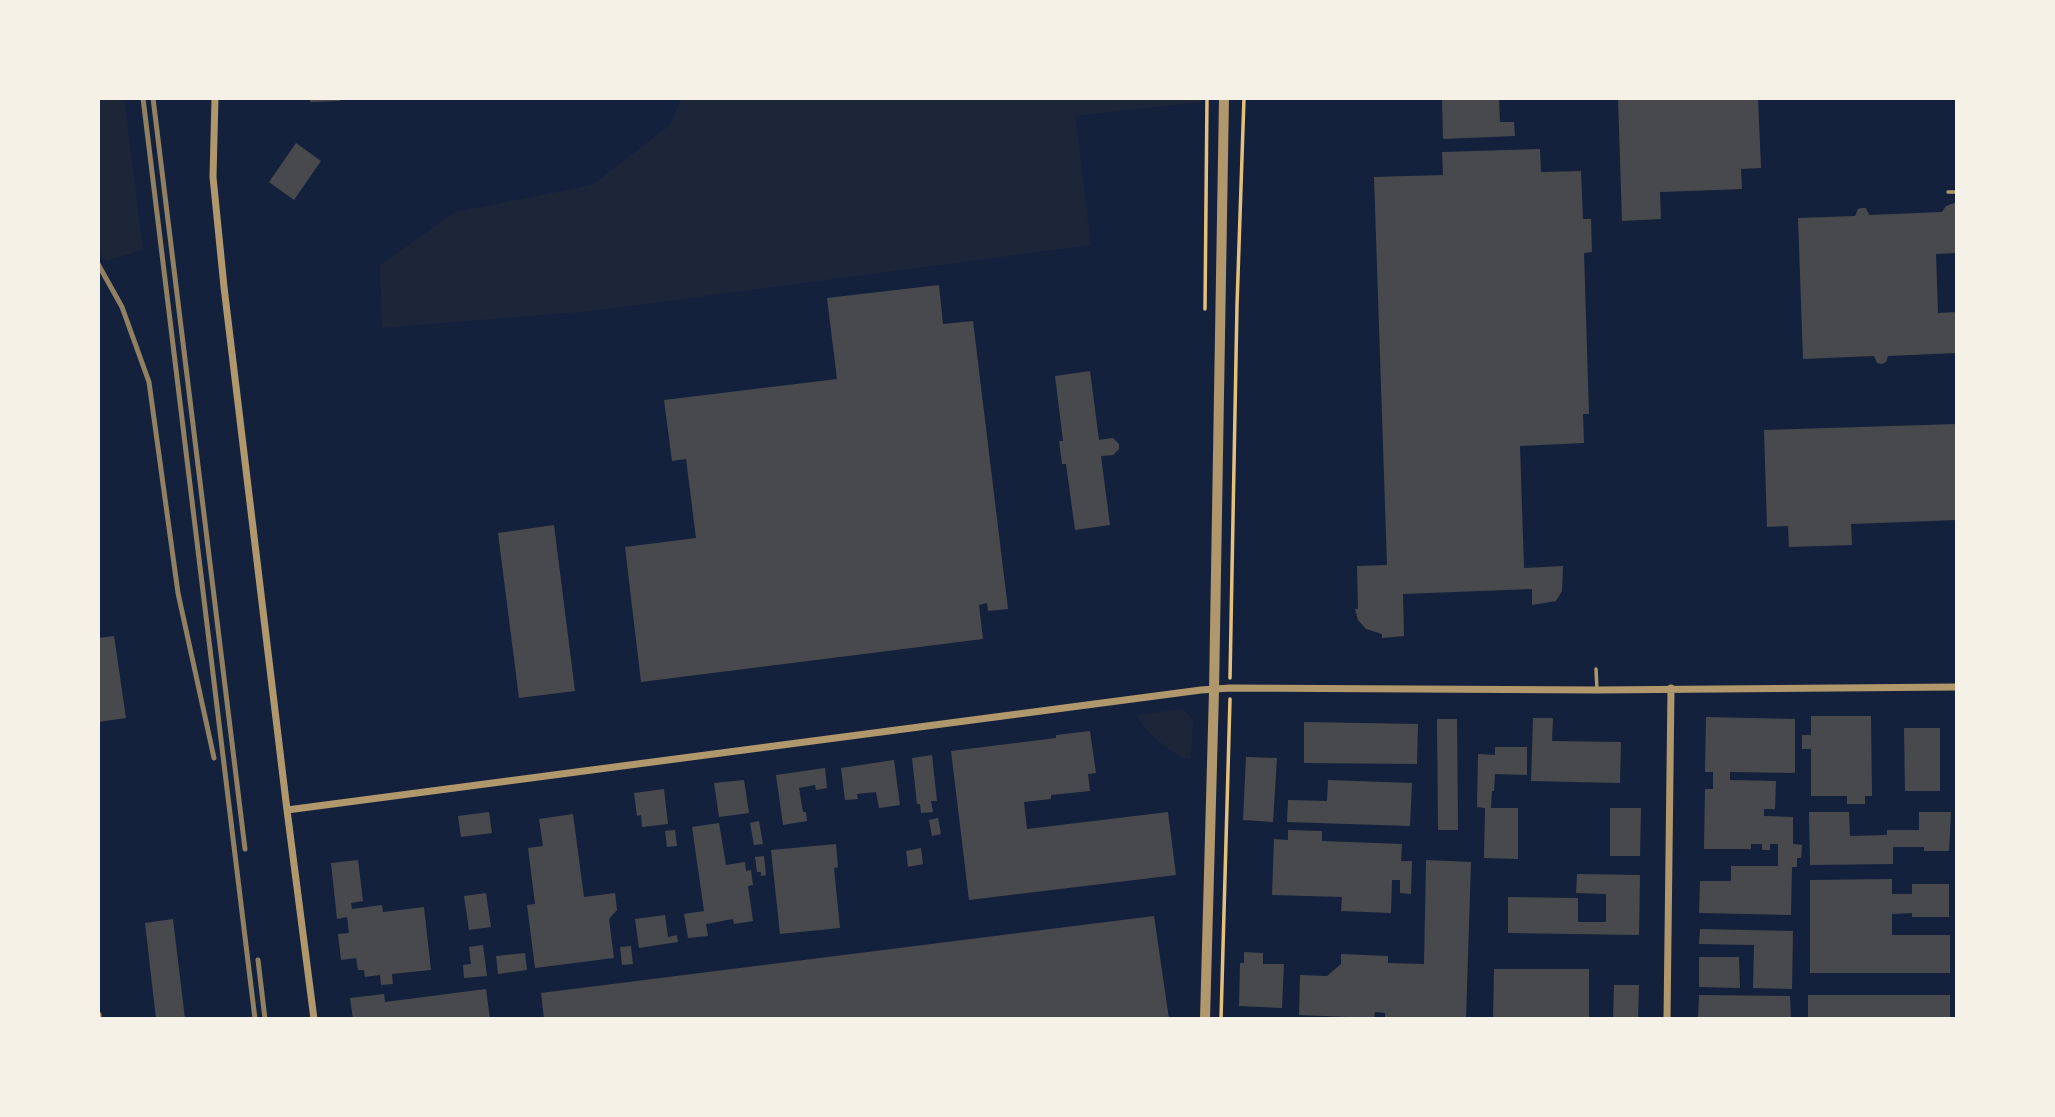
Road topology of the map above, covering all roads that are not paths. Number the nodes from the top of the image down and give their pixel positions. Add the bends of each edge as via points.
1 (215, 98) edge
2 (1224, 98) edge
3 (1948, 192) dead end
4 (1957, 192) edge
5 (1597, 669) dead end
6 (1957, 687) edge
7 (1671, 688) junction
8 (1597, 690) junction
9 (1214, 691) junction
10 (287, 810) junction
11 (314, 1019) edge
12 (1205, 1019) edge
13 (1667, 1019) edge

1 - 10 street via 213,177
2 - 9 street
3 - 4 lane
5 - 8 lane
6 - 7 street
7 - 8 street
7 - 13 street
8 - 9 street
9 - 10 street
9 - 12 street
10 - 11 street

